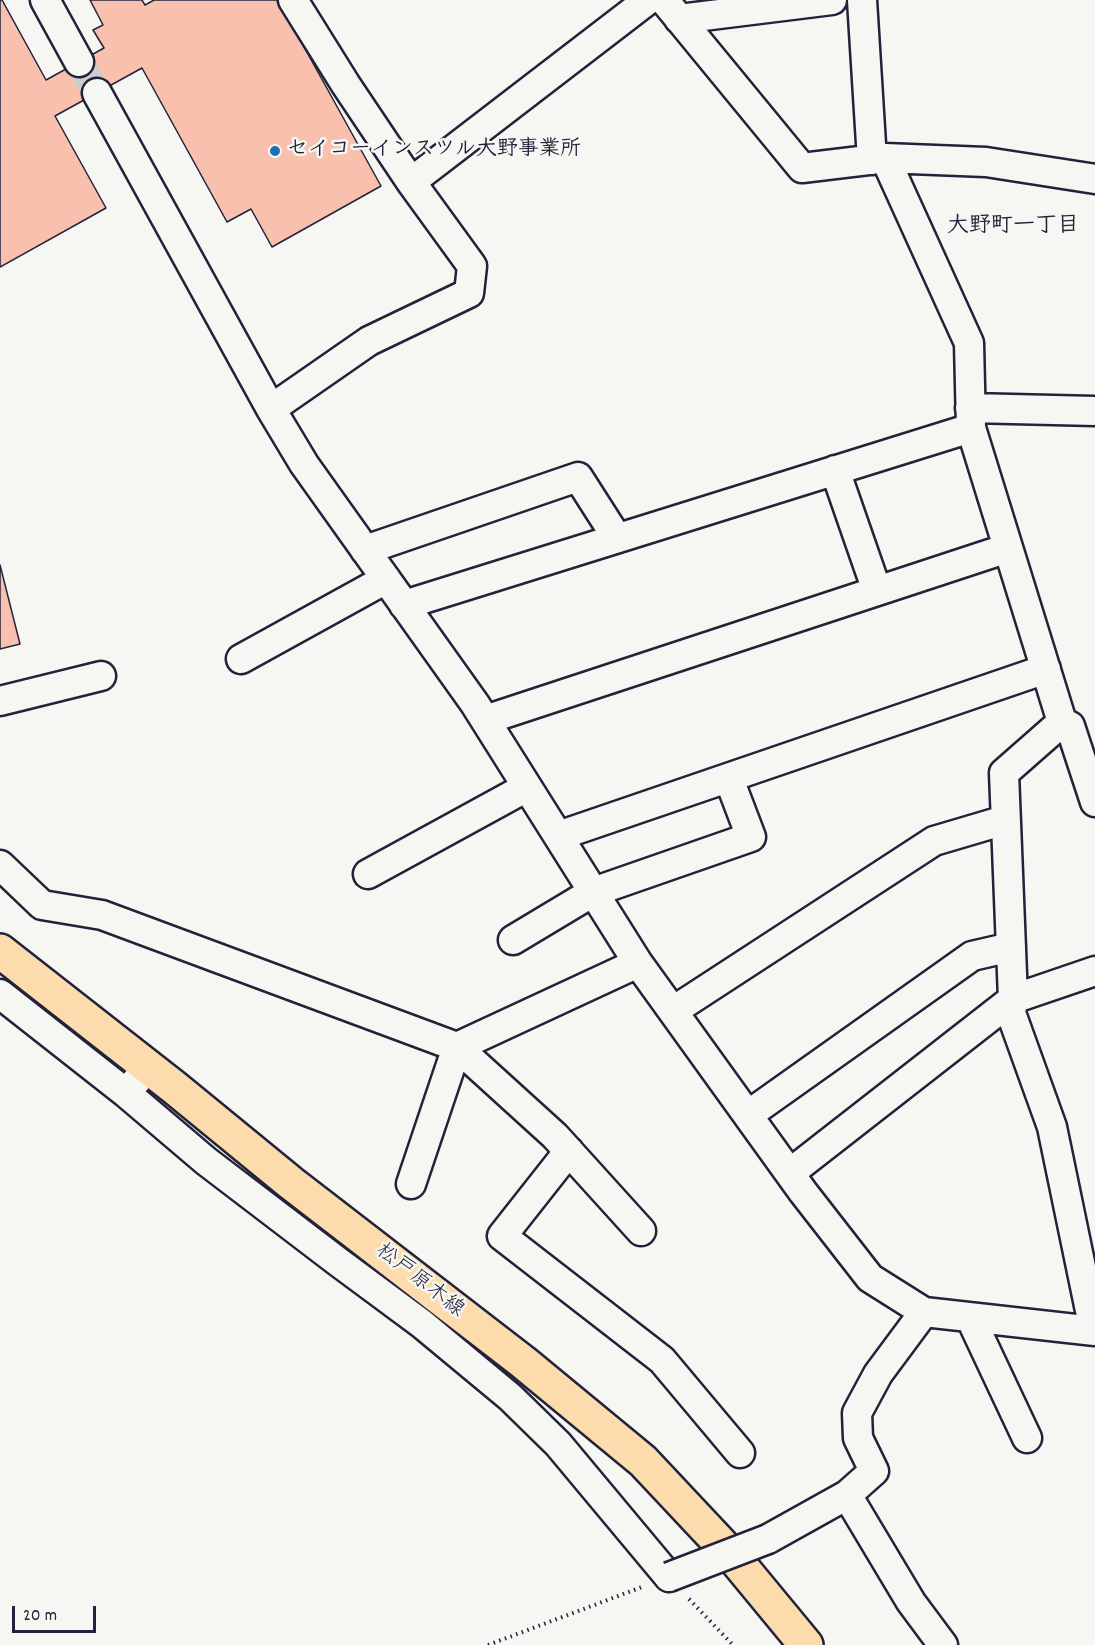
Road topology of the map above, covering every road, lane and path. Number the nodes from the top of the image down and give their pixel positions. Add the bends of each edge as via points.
1 (45, 0) edge
2 (293, 0) edge
3 (648, 0) edge
4 (832, 0) edge
5 (862, 0) edge
6 (671, 10) edge
7 (79, 62) tunnel mouth
8 (97, 93) tunnel mouth
9 (879, 159) junction
10 (1095, 179) edge
11 (411, 182) junction
12 (271, 409) junction
13 (1095, 411) edge
14 (970, 418) junction
15 (835, 470) junction
16 (616, 538) junction
17 (1008, 548) junction
18 (365, 550) junction
19 (386, 579) junction
20 (877, 591) junction
21 (405, 605) junction
22 (241, 659) dead end
23 (1046, 669) junction
24 (101, 676) dead end
25 (0, 701) edge
26 (485, 720) junction
27 (1062, 722) junction
28 (729, 778) junction
29 (527, 787) junction
30 (1095, 802) edge
31 (1005, 820) junction
32 (558, 836) junction
33 (0, 865) edge
34 (368, 874) dead end
35 (593, 892) junction
36 (513, 940) dead end
37 (1011, 947) junction
38 (0, 951) edge
39 (638, 963) junction
40 (1095, 971) edge
41 (0, 994) edge
42 (1013, 999) junction
43 (673, 1011) junction
44 (457, 1047) junction
45 (148, 1067) junction
46 (126, 1093) junction
47 (748, 1115) junction
48 (569, 1151) junction
49 (790, 1173) junction
50 (411, 1184) dead end
51 (641, 1231) dead end
52 (924, 1312) junction
53 (970, 1317) junction
54 (1095, 1330) edge
55 (1028, 1438) dead end
56 (740, 1453) dead end
57 (847, 1495) junction
58 (669, 1577) junction
59 (488, 1645) edge
60 (734, 1645) edge
61 (807, 1645) edge
62 (943, 1645) edge

1 - 7 street
2 - 11 street
3 - 11 street
4 - 6 street
5 - 9 street
6 - 9 street via 802,168
8 - 12 street
9 - 10 street via 986,162
9 - 14 street via 969,343
11 - 12 street via 472,266 469,293 369,341
12 - 18 street via 304,464
13 - 14 street
14 - 15 street
14 - 17 street
15 - 16 street
15 - 20 street
16 - 18 street via 578,477
16 - 21 street
17 - 20 street
17 - 23 street
18 - 19 street
19 - 21 street
19 - 22 street
20 - 26 street
21 - 26 street
23 - 27 street
23 - 28 street
24 - 25 street
26 - 29 street
27 - 30 street via 1070,726
27 - 31 street via 1004,773
28 - 32 street
28 - 35 street via 751,837
29 - 32 street
29 - 34 street
31 - 37 street
31 - 43 street via 934,841
32 - 35 street
33 - 44 street via 42,905 102,915
35 - 36 street
35 - 39 street
37 - 42 street
37 - 47 street via 972,956
38 - 45 main road, 松戸原木線
39 - 43 street
39 - 44 street
40 - 42 street
41 - 46 street
42 - 49 street
42 - 54 street via 1011,1013 1053,1127
43 - 47 street
44 - 48 street
44 - 50 street
45 - 46 street
45 - 61 main road, 松戸原木線 via 643,1461 735,1558
46 - 58 street via 206,1161 422,1323 510,1397 558,1444
47 - 49 street
48 - 51 street
48 - 56 street via 502,1236 662,1360
49 - 52 street via 870,1278
52 - 53 street
52 - 57 street via 878,1374 858,1413 858,1438 874,1471
53 - 54 street
53 - 55 street
57 - 58 street, bridge via 768,1539
57 - 62 street via 911,1602
58 - 59 path
58 - 60 path

